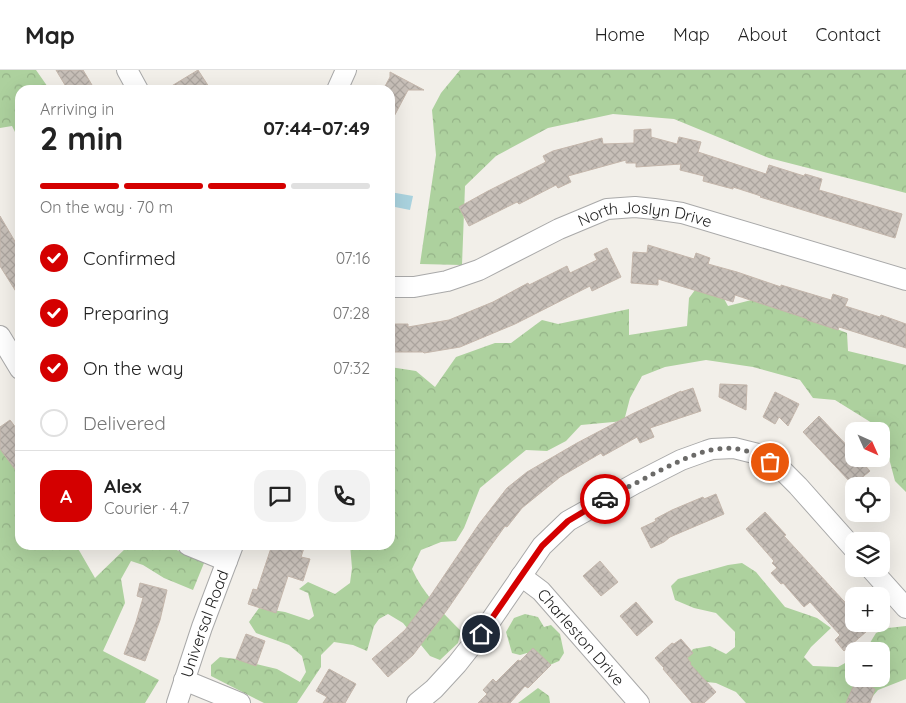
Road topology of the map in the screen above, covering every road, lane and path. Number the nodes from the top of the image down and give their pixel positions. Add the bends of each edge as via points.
1 (127, 70) edge
2 (346, 70) edge
3 (135, 85) edge
4 (339, 85) edge
5 (906, 280) edge
6 (395, 287) edge
7 (0, 336) edge
8 (15, 361) edge
9 (845, 539) edge
10 (214, 550) edge
11 (230, 553) edge
12 (521, 576) junction
13 (878, 577) edge
14 (906, 608) edge
15 (184, 680) junction
16 (177, 703) edge
17 (240, 703) edge
18 (417, 703) edge
19 (639, 703) edge

1 - 3 street
2 - 4 street
5 - 6 street, North Joslyn Drive via 682,213 629,207 607,209 587,217 479,270 447,281
7 - 8 street
9 - 12 street via 780,468 758,454 734,448 712,449 681,460 568,521 542,546
10 - 11 street
11 - 15 street, Universal Road
12 - 18 street via 457,664
12 - 19 street, Charleston Drive via 541,591
13 - 14 street
15 - 16 street, Universal Road
15 - 17 street

